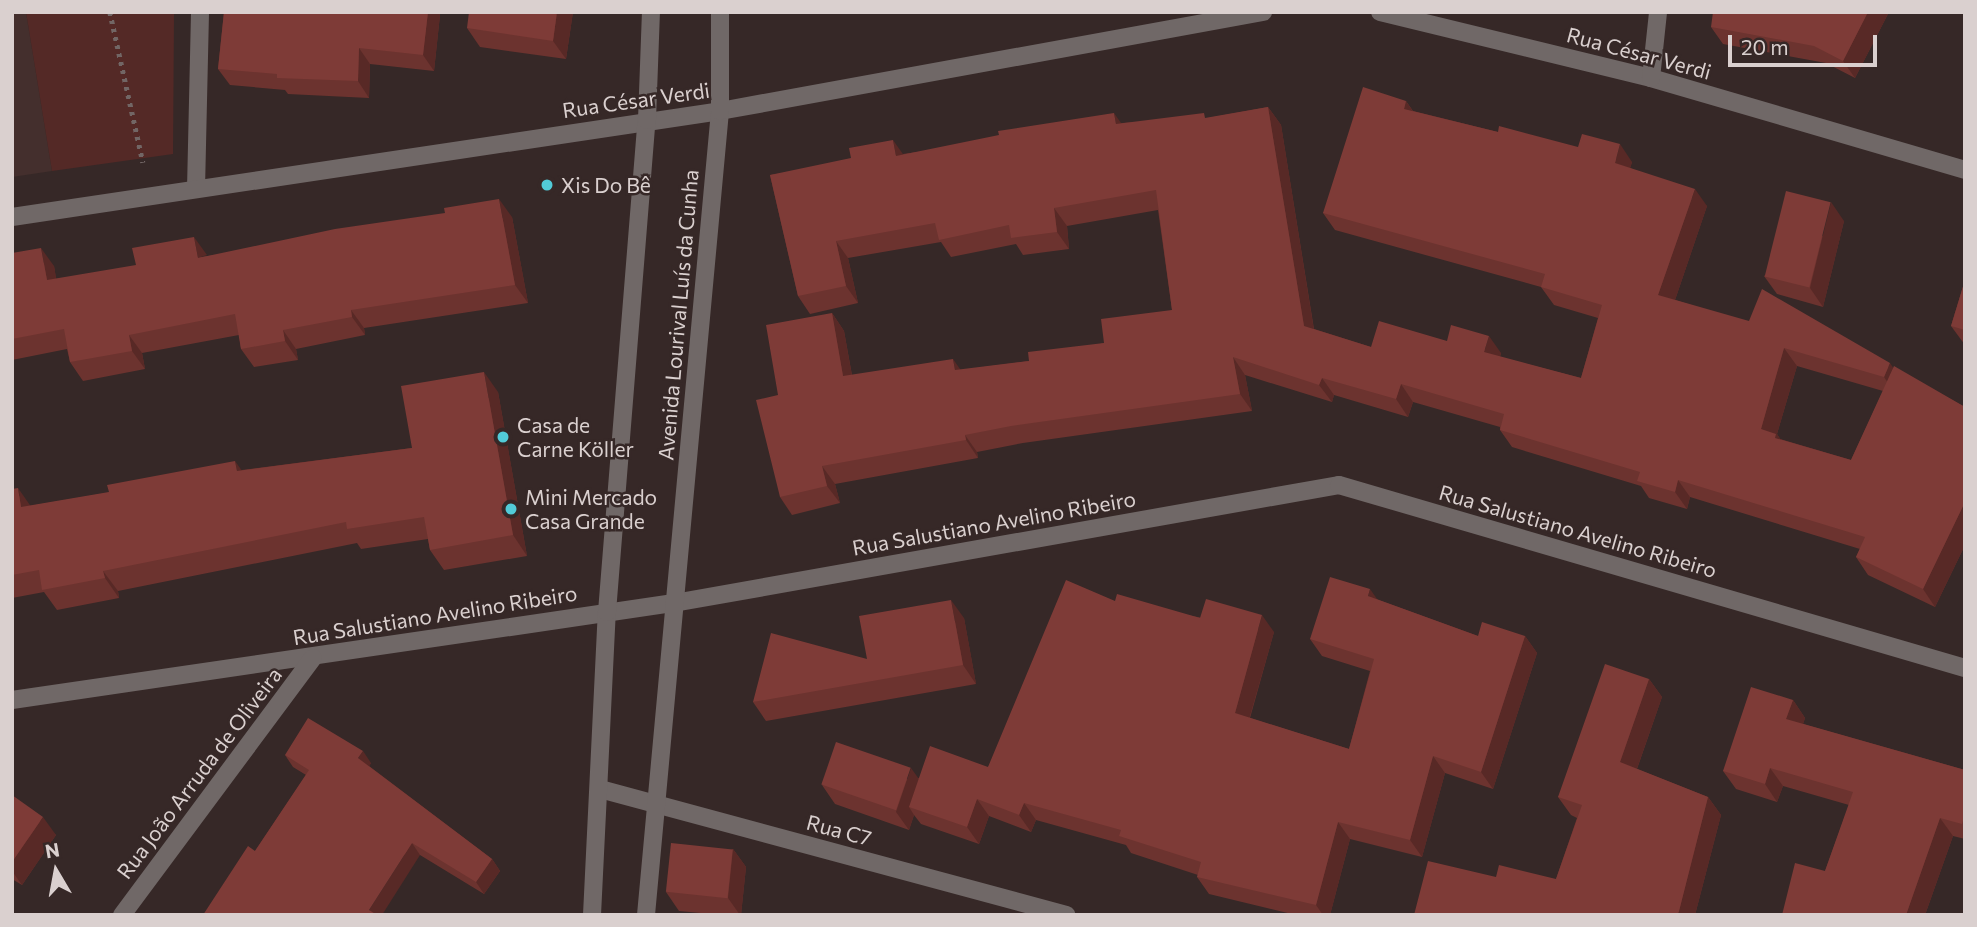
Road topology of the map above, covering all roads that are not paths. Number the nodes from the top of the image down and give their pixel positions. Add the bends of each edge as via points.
1 (200, 12) edge
2 (651, 12) edge
3 (720, 12) edge
4 (1263, 12) edge
5 (1380, 12) edge
6 (1658, 12) edge
7 (1200, 19) edge
8 (1651, 78) junction
9 (720, 111) junction
10 (647, 120) junction
11 (1965, 170) edge
12 (197, 189) junction
13 (12, 217) edge
14 (674, 603) junction
15 (607, 612) junction
16 (313, 658) junction
17 (1965, 668) edge
18 (12, 700) edge
19 (600, 789) junction
20 (657, 805) junction
21 (122, 915) edge
22 (592, 915) edge
23 (646, 915) edge
24 (1066, 915) edge

1 - 12 street
2 - 10 street
3 - 9 street, Avenida Lourival Luís da Cunha
4 - 7 street, Rua César Verdi
5 - 8 street, Rua César Verdi
6 - 8 street
7 - 9 street, Rua César Verdi
8 - 11 street, Rua César Verdi
9 - 10 street, Rua César Verdi
9 - 14 street, Avenida Lourival Luís da Cunha
10 - 12 street, Rua César Verdi
10 - 15 street
12 - 13 street, Rua César Verdi
14 - 15 street, Rua Salustiano Avelino Ribeiro
14 - 17 street, Rua Salustiano Avelino Ribeiro via 1339,485
14 - 20 street, Avenida Lourival Luís da Cunha
15 - 16 street, Rua Salustiano Avelino Ribeiro
15 - 19 street
16 - 18 street, Rua Salustiano Avelino Ribeiro
16 - 21 street, Rua João Arruda de Oliveira
19 - 20 street, Rua C7
19 - 22 street
20 - 23 street, Avenida Lourival Luís da Cunha
20 - 24 street, Rua C7

